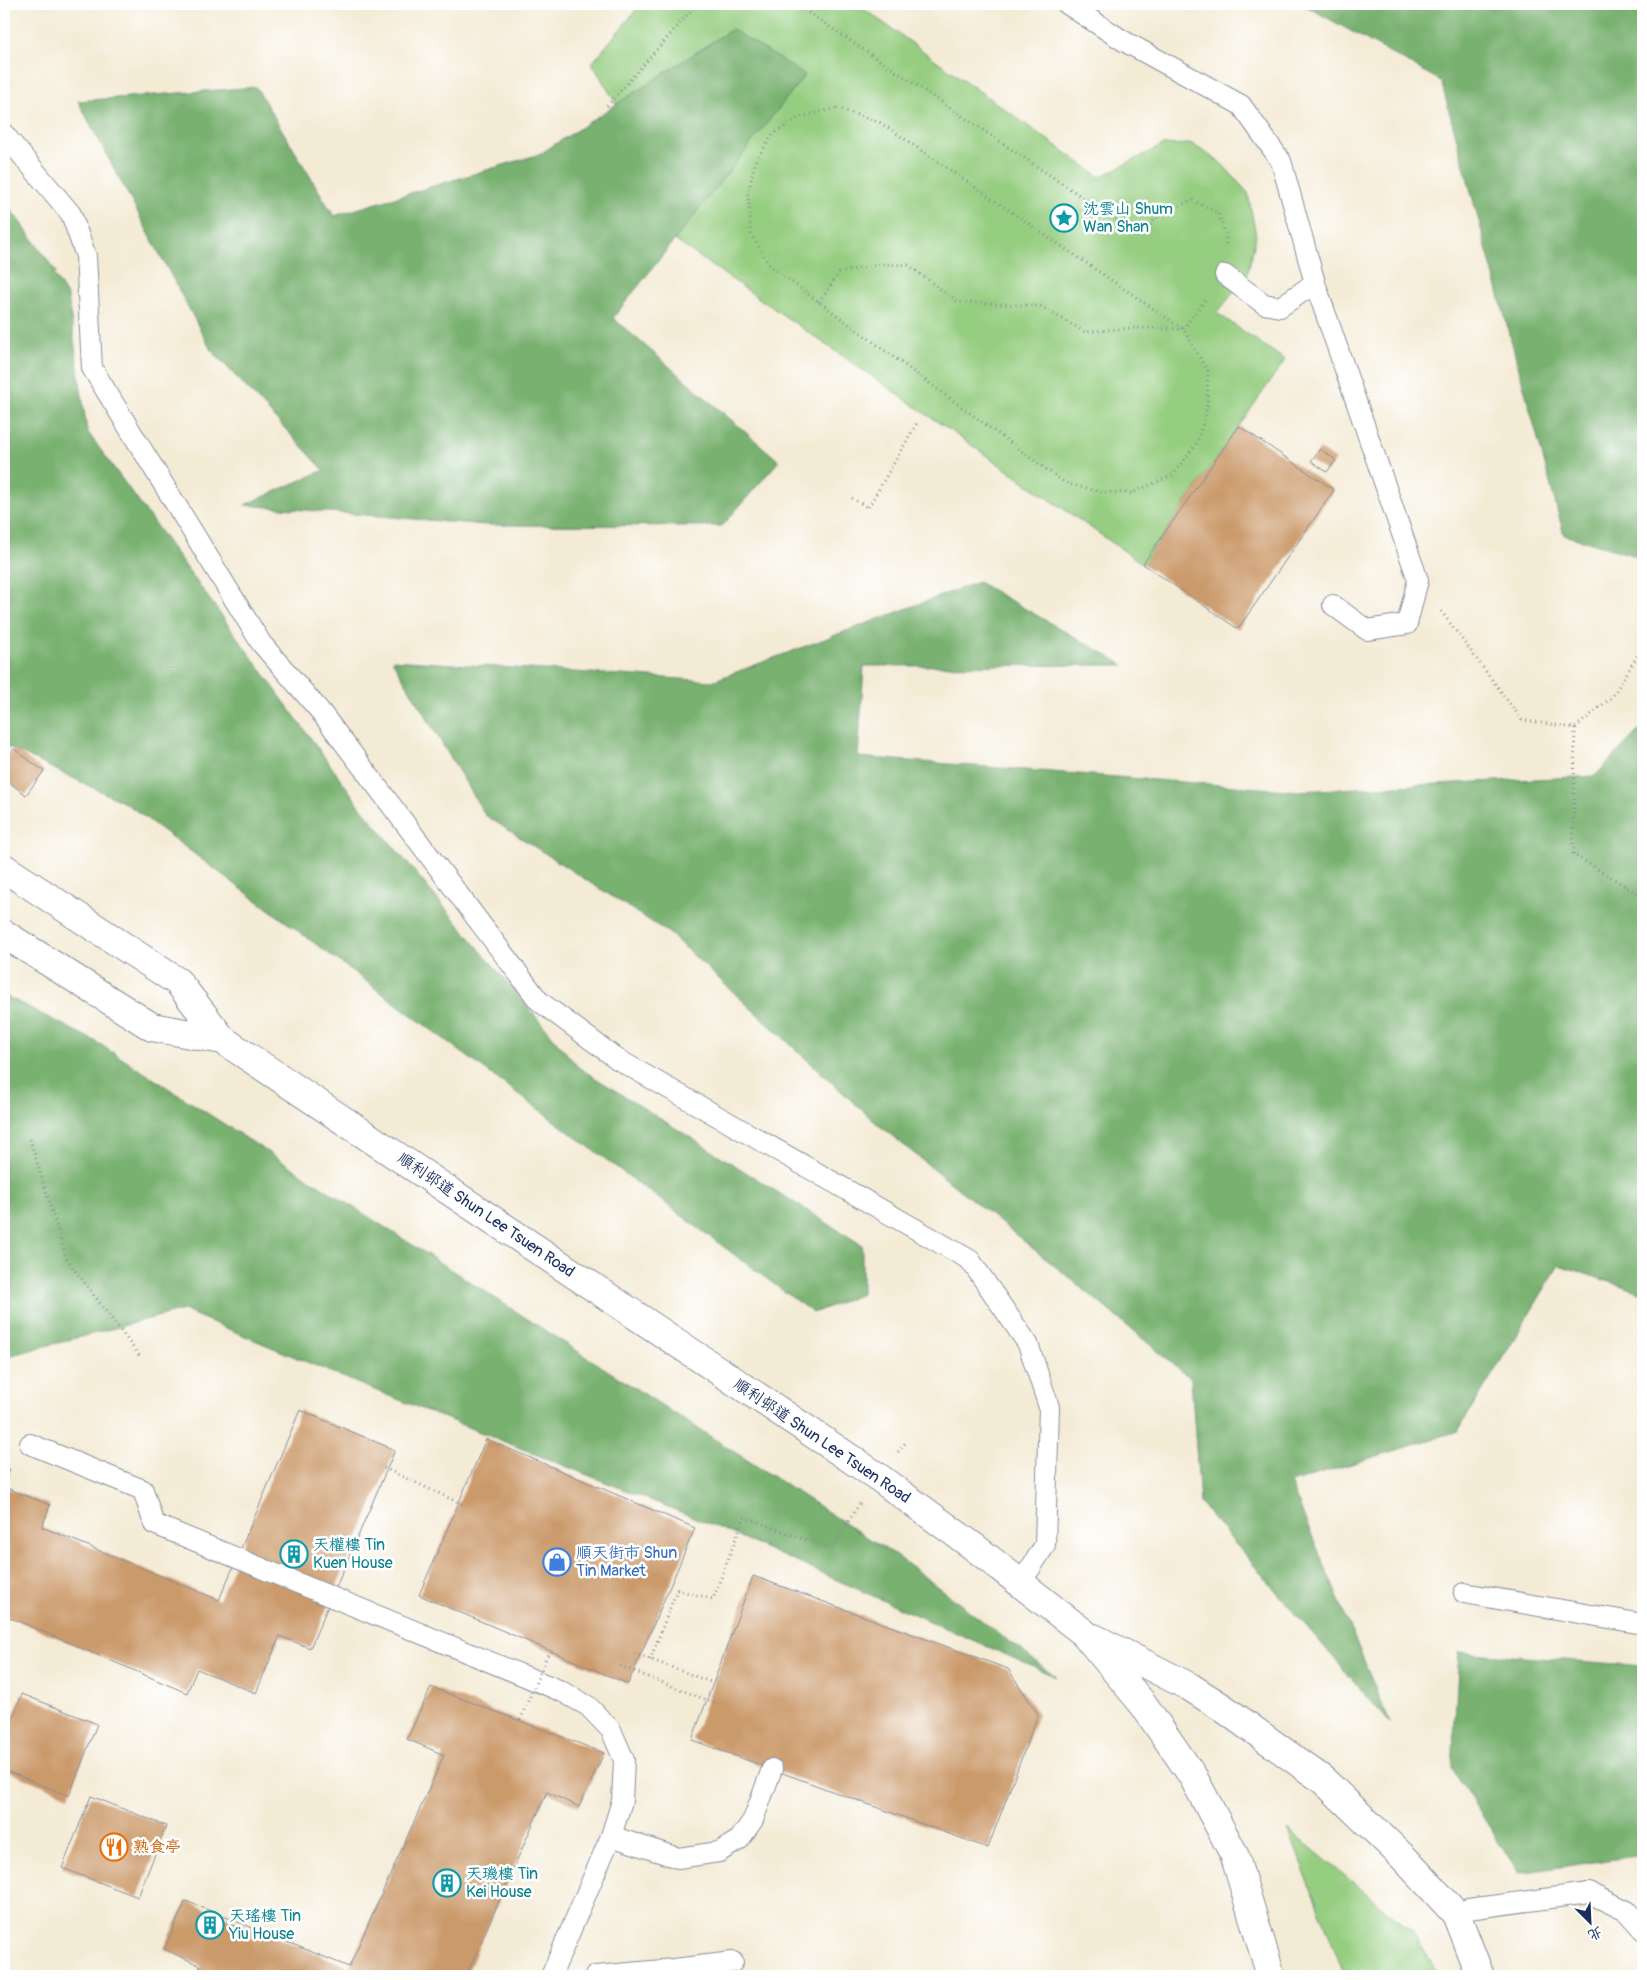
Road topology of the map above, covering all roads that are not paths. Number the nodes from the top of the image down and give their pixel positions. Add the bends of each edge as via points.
1 (1066, 4) edge
2 (4, 134) edge
3 (1226, 275) road end
4 (1315, 282) junction
5 (1333, 605) dead end
6 (6, 868) edge
7 (4, 934) edge
8 (223, 1040) junction
9 (30, 1444) dead end
10 (1020, 1583) junction
11 (1464, 1593) dead end
12 (1643, 1624) edge
13 (1084, 1633) junction
14 (772, 1769) dead end
15 (611, 1836) junction
16 (1456, 1914) junction
17 (1643, 1930) edge
18 (733, 1962) dead end
19 (551, 1976) edge
20 (595, 1976) edge
21 (1271, 1976) edge
22 (1480, 1976) edge

1 - 4 lane via 1122,40 1241,105 1281,161
2 - 10 lane via 71,214 86,256 92,368 261,643 320,710 539,1002 617,1059 970,1260 1028,1344 1049,1406 1045,1545
3 - 4 lane via 1264,304 1280,307
4 - 5 lane via 1418,580 1407,624 1366,630
6 - 8 main road, 順利邨道 Shun Lee Tsuen Road via 178,982
7 - 8 main road, 順利邨道 Shun Lee Tsuen Road via 152,1027
8 - 10 main road, 順利邨道 Shun Lee Tsuen Road via 878,1477
9 - 15 lane via 144,1490 154,1524 561,1691 588,1706 611,1730 624,1760 622,1800
10 - 13 main road, 順利邨道 Shun Lee Tsuen Road
11 - 12 lane
13 - 16 main road via 1190,1687 1323,1780 1404,1858
13 - 21 main road, 順利邨道 Shun Lee Tsuen Road via 1142,1704 1196,1784 1234,1854
14 - 15 lane via 753,1820 739,1840 719,1852 678,1858
15 - 19 lane
16 - 17 lane via 1468,1909 1589,1893 1626,1911
16 - 22 main road
18 - 20 lane

